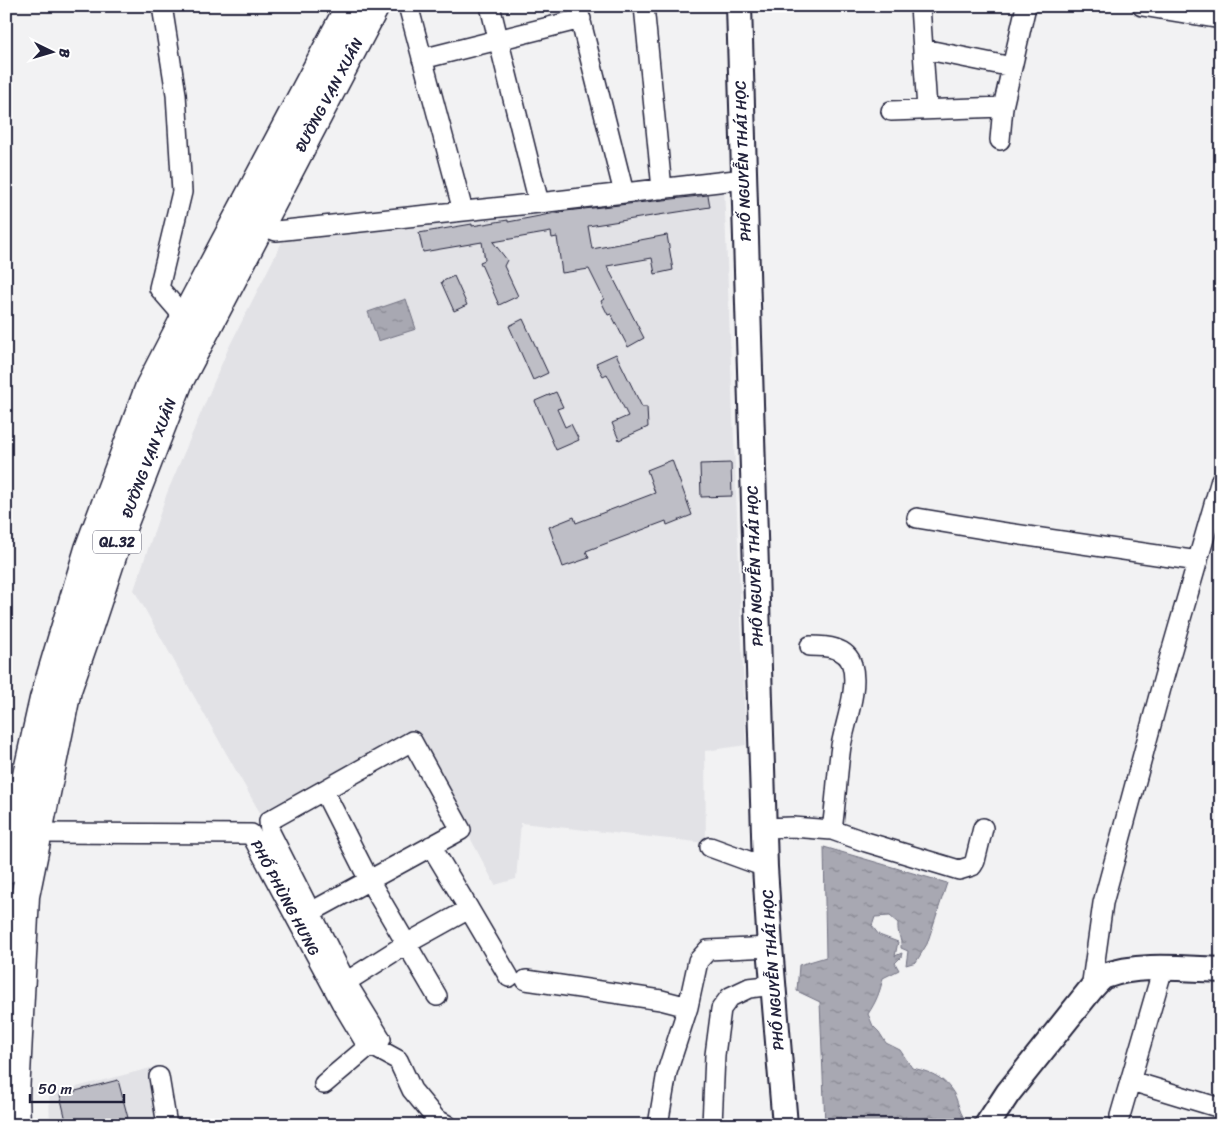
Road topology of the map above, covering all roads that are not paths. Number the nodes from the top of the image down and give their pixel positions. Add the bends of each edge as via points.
1 (162, 6) edge
2 (344, 6) edge
3 (350, 6) edge
4 (375, 6) edge
5 (490, 6) edge
6 (644, 6) edge
7 (739, 6) edge
8 (920, 6) edge
9 (1026, 6) edge
10 (1142, 6) edge
11 (409, 9) dead end
12 (579, 13) edge
13 (1221, 19) edge
14 (499, 40) junction
15 (923, 49) junction
16 (324, 57) junction
17 (422, 59) junction
18 (1012, 68) junction
19 (1003, 107) junction
20 (927, 109) junction
21 (891, 111) dead end
22 (1000, 140) dead end
23 (744, 180) junction
24 (662, 189) junction
25 (624, 193) junction
26 (538, 204) junction
27 (463, 211) junction
28 (261, 225) junction
29 (185, 318) junction
30 (1221, 480) edge
31 (917, 518) dead end
32 (1198, 561) junction
33 (74, 634) junction
34 (810, 646) dead end
35 (324, 791) junction
36 (764, 828) junction
37 (983, 828) dead end
38 (832, 830) junction
39 (38, 833) junction
40 (431, 846) junction
41 (710, 847) dead end
42 (765, 867) junction
43 (6, 869) edge
44 (369, 880) junction
45 (469, 909) junction
46 (311, 912) junction
47 (406, 944) junction
48 (770, 946) junction
49 (1163, 968) junction
50 (1221, 970) edge
51 (346, 982) junction
52 (774, 985) junction
53 (1091, 989) junction
54 (437, 996) dead end
55 (688, 1007) junction
56 (376, 1042) junction
57 (159, 1077) dead end
58 (1131, 1082) junction
59 (324, 1084) dead end
60 (1217, 1107) dead end
61 (1120, 1116) dead end
62 (16, 1125) edge
63 (167, 1125) edge
64 (447, 1125) edge
65 (658, 1125) edge
66 (712, 1125) edge
67 (785, 1125) edge
68 (987, 1125) edge

1 - 29 street via 176,94 182,192 159,288
2 - 16 highway
3 - 16 highway, QL.32
4 - 28 highway, ĐƯỜNG VẠN XUÂN / QL.32
5 - 14 street
6 - 24 street
7 - 23 main road, PHỐ NGUYỄN THÁI HỌC
8 - 15 street
9 - 18 street
10 - 13 street
11 - 17 street
12 - 14 street
12 - 25 street
14 - 17 street
14 - 26 street
15 - 18 street
15 - 20 street
16 - 29 highway, ĐƯỜNG VẠN XUÂN / QL.32
17 - 27 street
18 - 19 street
19 - 20 street
19 - 22 street
20 - 21 street
23 - 24 street
23 - 36 main road, PHỐ NGUYỄN THÁI HỌC
24 - 25 street
25 - 26 street
26 - 27 street
27 - 28 street via 276,231
28 - 33 highway, ĐƯỜNG VẠN XUÂN / QL.32 via 179,381 118,538
29 - 33 highway, ĐƯỜNG VẠN XUÂN / QL.32 via 150,386 89,549
30 - 32 street
31 - 32 street
32 - 53 street via 1103,903
33 - 39 highway, ĐƯỜNG VẠN XUÂN / QL.32 via 67,690
33 - 43 highway, ĐƯỜNG VẠN XUÂN / QL.32 via 44,699
34 - 38 street via 829,646 840,651 852,666 853,690 841,749
35 - 40 street via 412,741 461,830
35 - 44 street
35 - 46 street via 269,821 270,832
36 - 38 street
36 - 42 main road, PHỐ NGUYỄN THÁI HỌC
37 - 38 street via 975,861 972,866 959,870
39 - 56 street, PHỐ PHÙNG HƯNG via 251,834 365,1042
39 - 62 highway, ĐƯỜNG VẠN XUÂN / QL.32 via 24,896
40 - 44 street
40 - 45 street
41 - 42 street
42 - 48 main road, PHỐ NGUYỄN THÁI HỌC
44 - 46 street
44 - 47 street
45 - 47 street
45 - 55 street via 518,978
46 - 51 street
47 - 51 street
47 - 54 street
48 - 52 main road, PHỐ NGUYỄN THÁI HỌC
48 - 55 street via 708,950 698,961
49 - 50 main road
49 - 53 main road via 1133,969 1104,976
49 - 58 street
51 - 56 street
52 - 66 street via 749,988 730,997 721,1009
52 - 67 main road, PHỐ NGUYỄN THÁI HỌC
53 - 68 main road
55 - 65 street via 667,1072
56 - 59 street
56 - 64 street, PHỐ PHÙNG HƯNG via 398,1060 412,1090 436,1119
57 - 63 street
58 - 60 street
58 - 61 street

